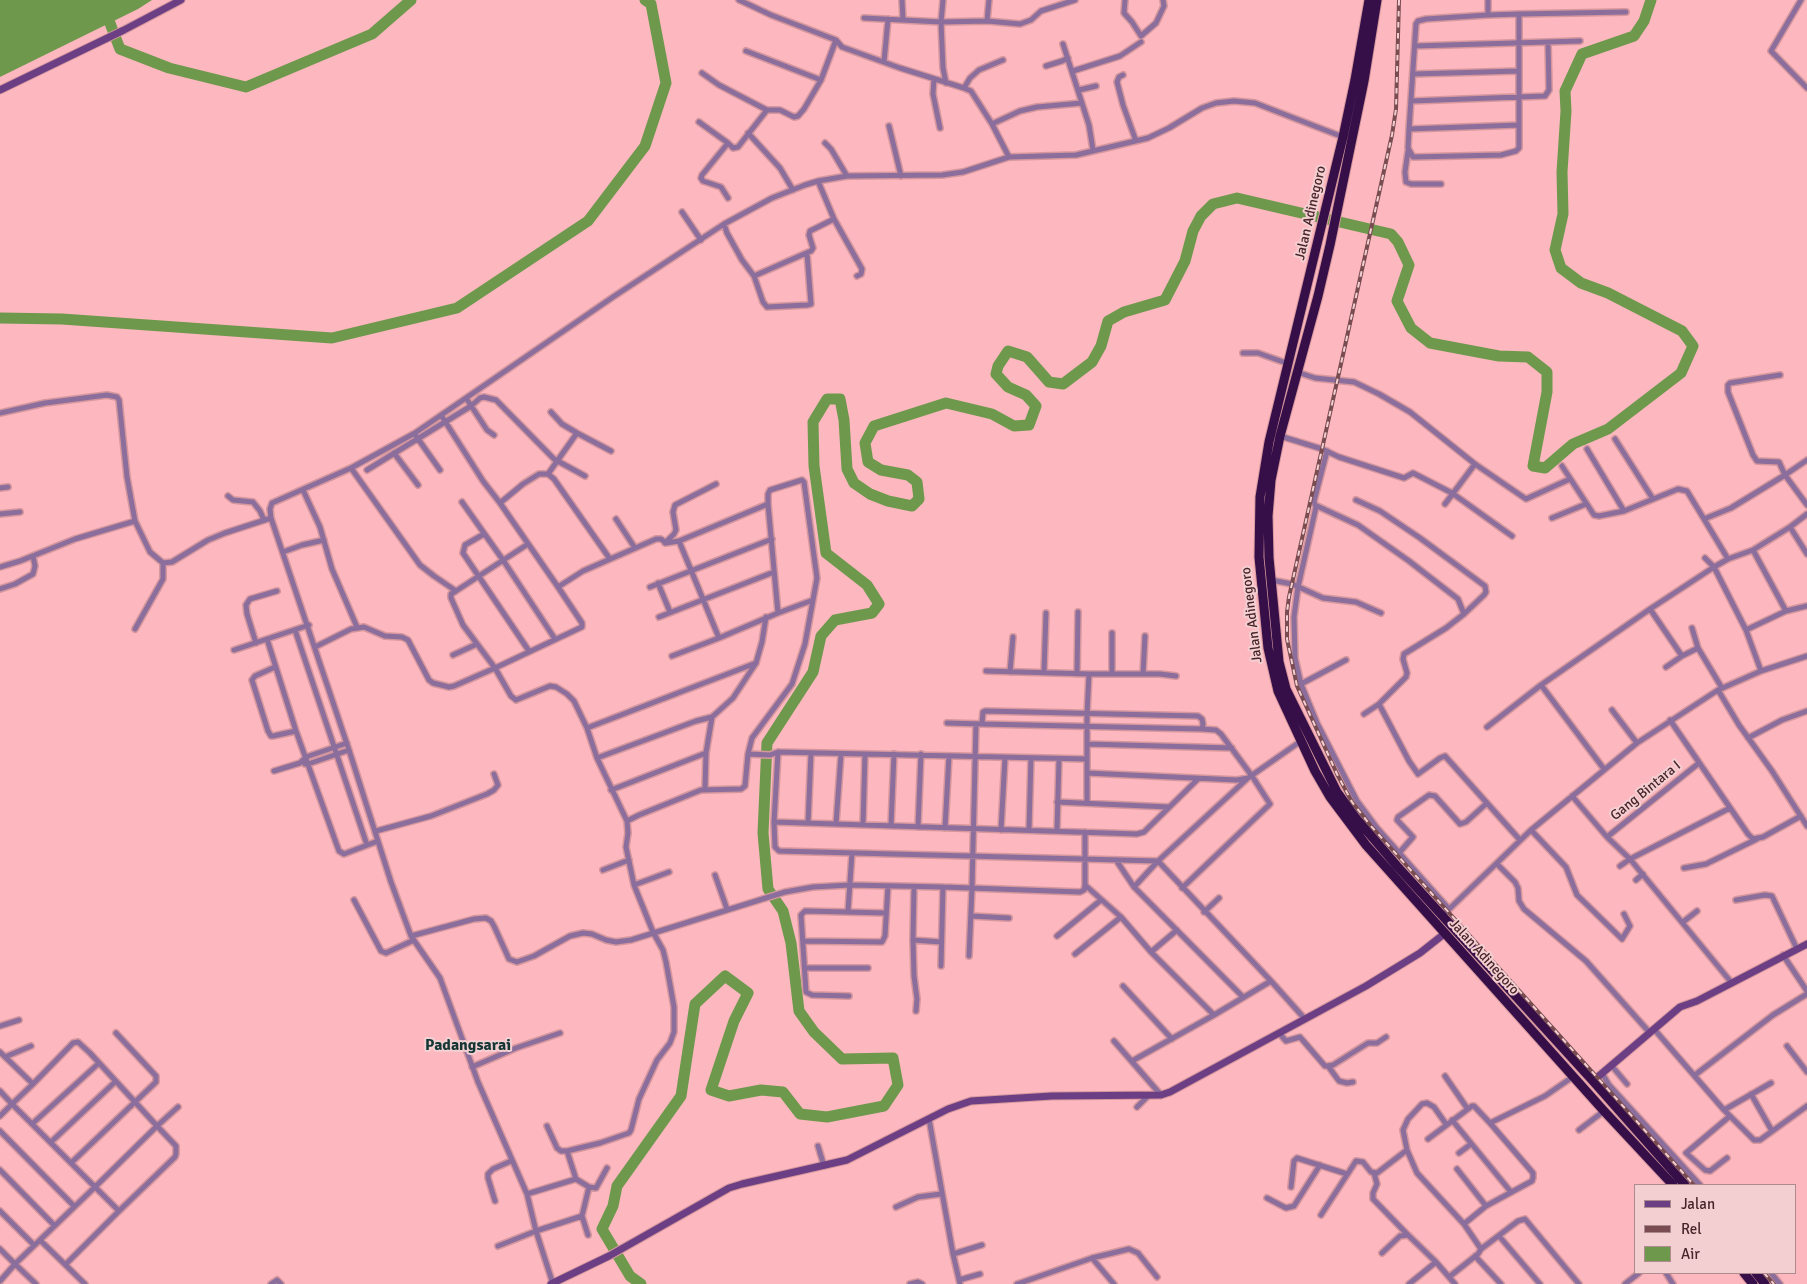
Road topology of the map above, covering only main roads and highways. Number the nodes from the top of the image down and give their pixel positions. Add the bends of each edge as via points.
1 (1369, 0) edge
2 (1377, 0) edge
3 (1359, 81) junction
4 (1286, 395) junction
5 (1281, 414) junction
6 (1383, 857) junction
7 (1397, 866) junction
8 (1390, 873) junction
9 (1671, 1184) edge
10 (1684, 1184) edge
11 (1745, 1274) edge
12 (1757, 1274) edge
13 (1753, 1284) edge
14 (1765, 1284) edge

1 - 3 highway, Jalan Adinegoro
2 - 3 highway, Jalan Adinegoro
3 - 4 highway, Jalan Adinegoro via 1289,364
3 - 4 highway, Jalan Adinegoro via 1330,245 1298,372
4 - 5 highway
5 - 6 highway via 1268,516 1279,662 1286,689 1337,792
5 - 6 highway, Jalan Adinegoro via 1264,468 1260,496 1259,557 1268,648 1278,690 1330,797 1348,823
6 - 7 highway
6 - 8 highway, Jalan Adinegoro
7 - 8 highway via 1391,868
7 - 10 highway via 1445,913
8 - 9 highway, Jalan Adinegoro
11 - 13 highway
12 - 14 highway

